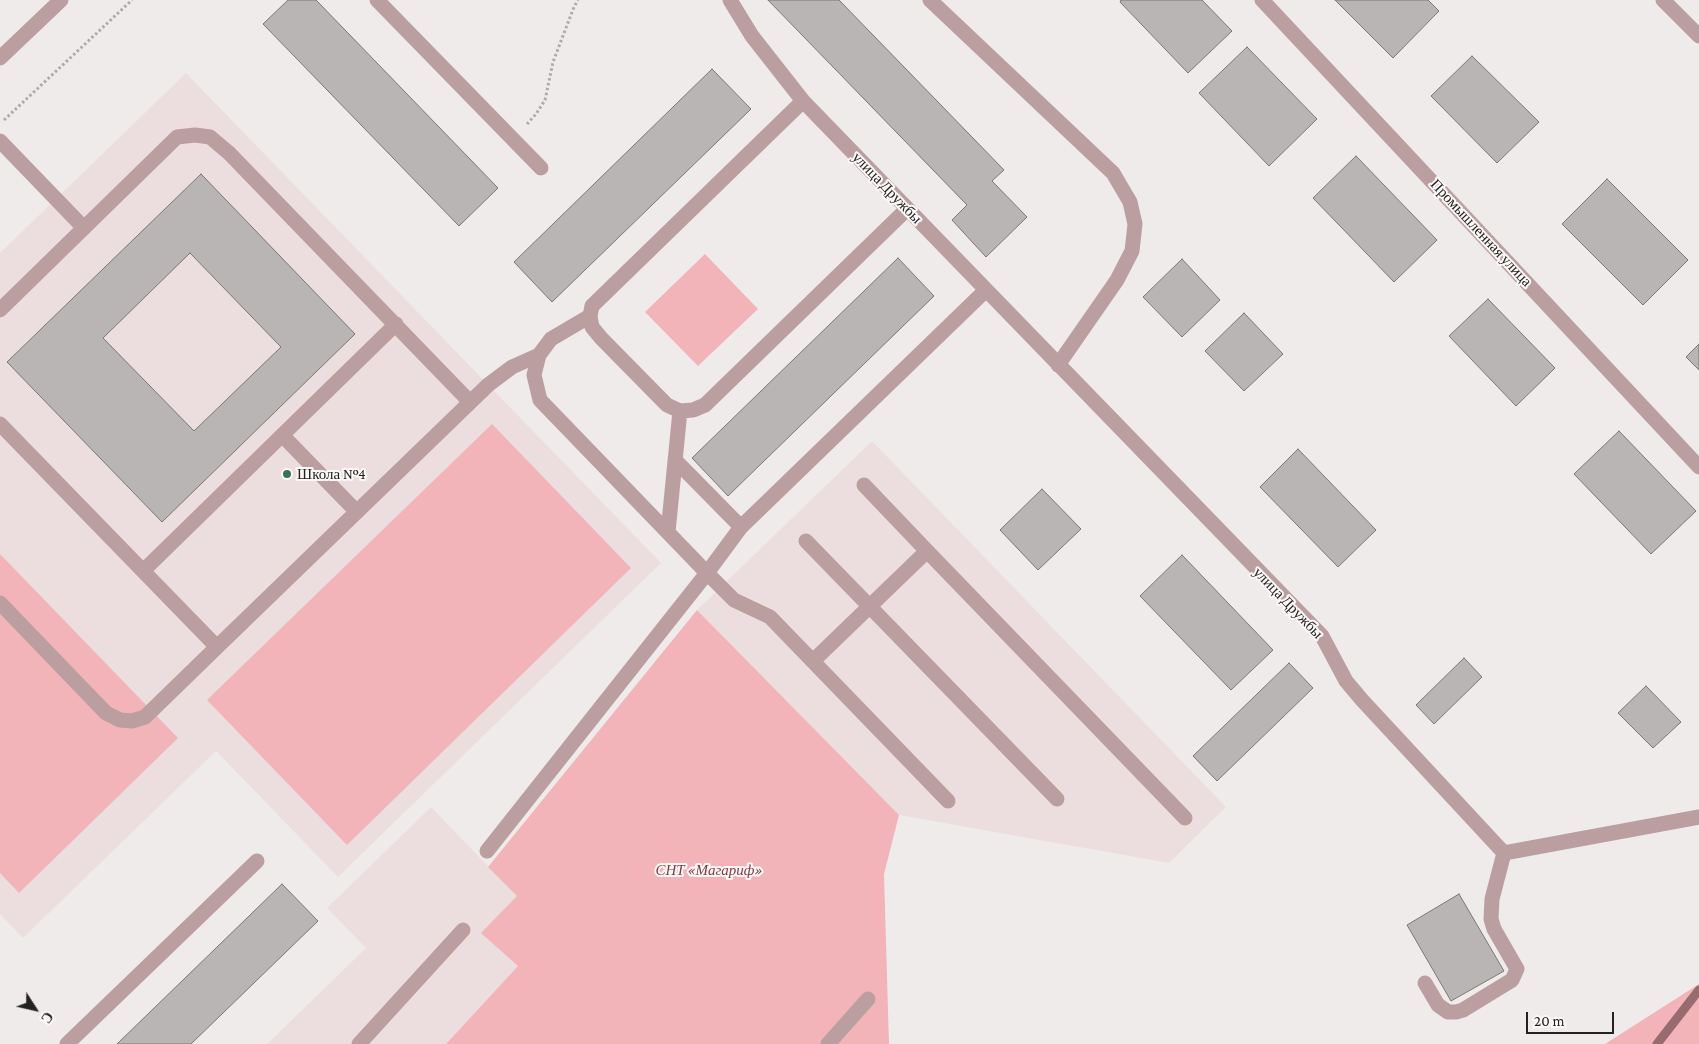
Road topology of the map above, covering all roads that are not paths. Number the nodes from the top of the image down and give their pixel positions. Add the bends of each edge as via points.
1 (61, 0) edge
2 (377, 0) edge
3 (730, 0) edge
4 (930, 0) edge
5 (1262, 0) edge
6 (1663, 0) edge
7 (1699, 36) edge
8 (0, 58) edge
9 (803, 101) junction
10 (0, 141) edge
11 (541, 168) dead end
12 (907, 209) junction
13 (84, 228) junction
14 (986, 290) junction
15 (0, 310) edge
16 (590, 316) junction
17 (396, 324) junction
18 (539, 355) junction
19 (1058, 365) junction
20 (470, 402) junction
21 (680, 411) junction
22 (0, 424) edge
23 (282, 435) junction
24 (675, 460) junction
25 (1699, 467) edge
26 (864, 485) dead end
27 (357, 512) junction
28 (741, 527) junction
29 (668, 532) junction
30 (806, 540) dead end
31 (927, 551) junction
32 (143, 571) junction
33 (707, 573) junction
34 (0, 603) edge
35 (870, 606) junction
36 (217, 648) junction
37 (814, 661) junction
38 (1057, 799) dead end
39 (948, 801) dead end
40 (1699, 817) edge
41 (1185, 818) dead end
42 (487, 851) dead end
43 (1504, 853) junction
44 (256, 861) dead end
45 (463, 930) dead end
46 (1426, 983) dead end
47 (868, 1000) dead end
48 (67, 1044) edge
49 (359, 1044) edge
50 (828, 1044) edge

1 - 8 street
2 - 11 street
3 - 9 street, улица Дружбы via 752,36
4 - 19 street via 1112,173 1130,202 1135,224 1132,251
5 - 25 street, Промышленная улица
6 - 7 street
9 - 12 street, улица Дружбы
9 - 16 street via 592,306
10 - 13 street
12 - 14 street, улица Дружбы
12 - 21 street via 705,405
13 - 15 street
13 - 17 street via 177,138 196,134 210,137
14 - 19 street, улица Дружбы
14 - 28 street
16 - 18 street via 551,339
16 - 21 street via 592,327 601,338 667,405
17 - 20 street
17 - 23 street
18 - 20 street via 502,373
18 - 29 street via 534,375 540,400
19 - 43 street, улица Дружбы via 1322,636 1346,682
20 - 27 street
21 - 24 street
22 - 32 street
23 - 27 street
23 - 32 street
24 - 28 street
24 - 29 street
26 - 31 street
27 - 36 street
28 - 33 street
29 - 33 street
30 - 35 street
31 - 35 street
31 - 41 street
32 - 36 street
33 - 37 street via 738,603 770,617
33 - 42 street
34 - 36 street via 106,713 120,720 145,717
35 - 37 street
35 - 38 street
37 - 39 street
40 - 43 street
43 - 46 street via 1492,899 1491,919 1517,968 1512,980 1456,1012 1448,1012 1438,1005
44 - 48 street
45 - 49 street
47 - 50 street

